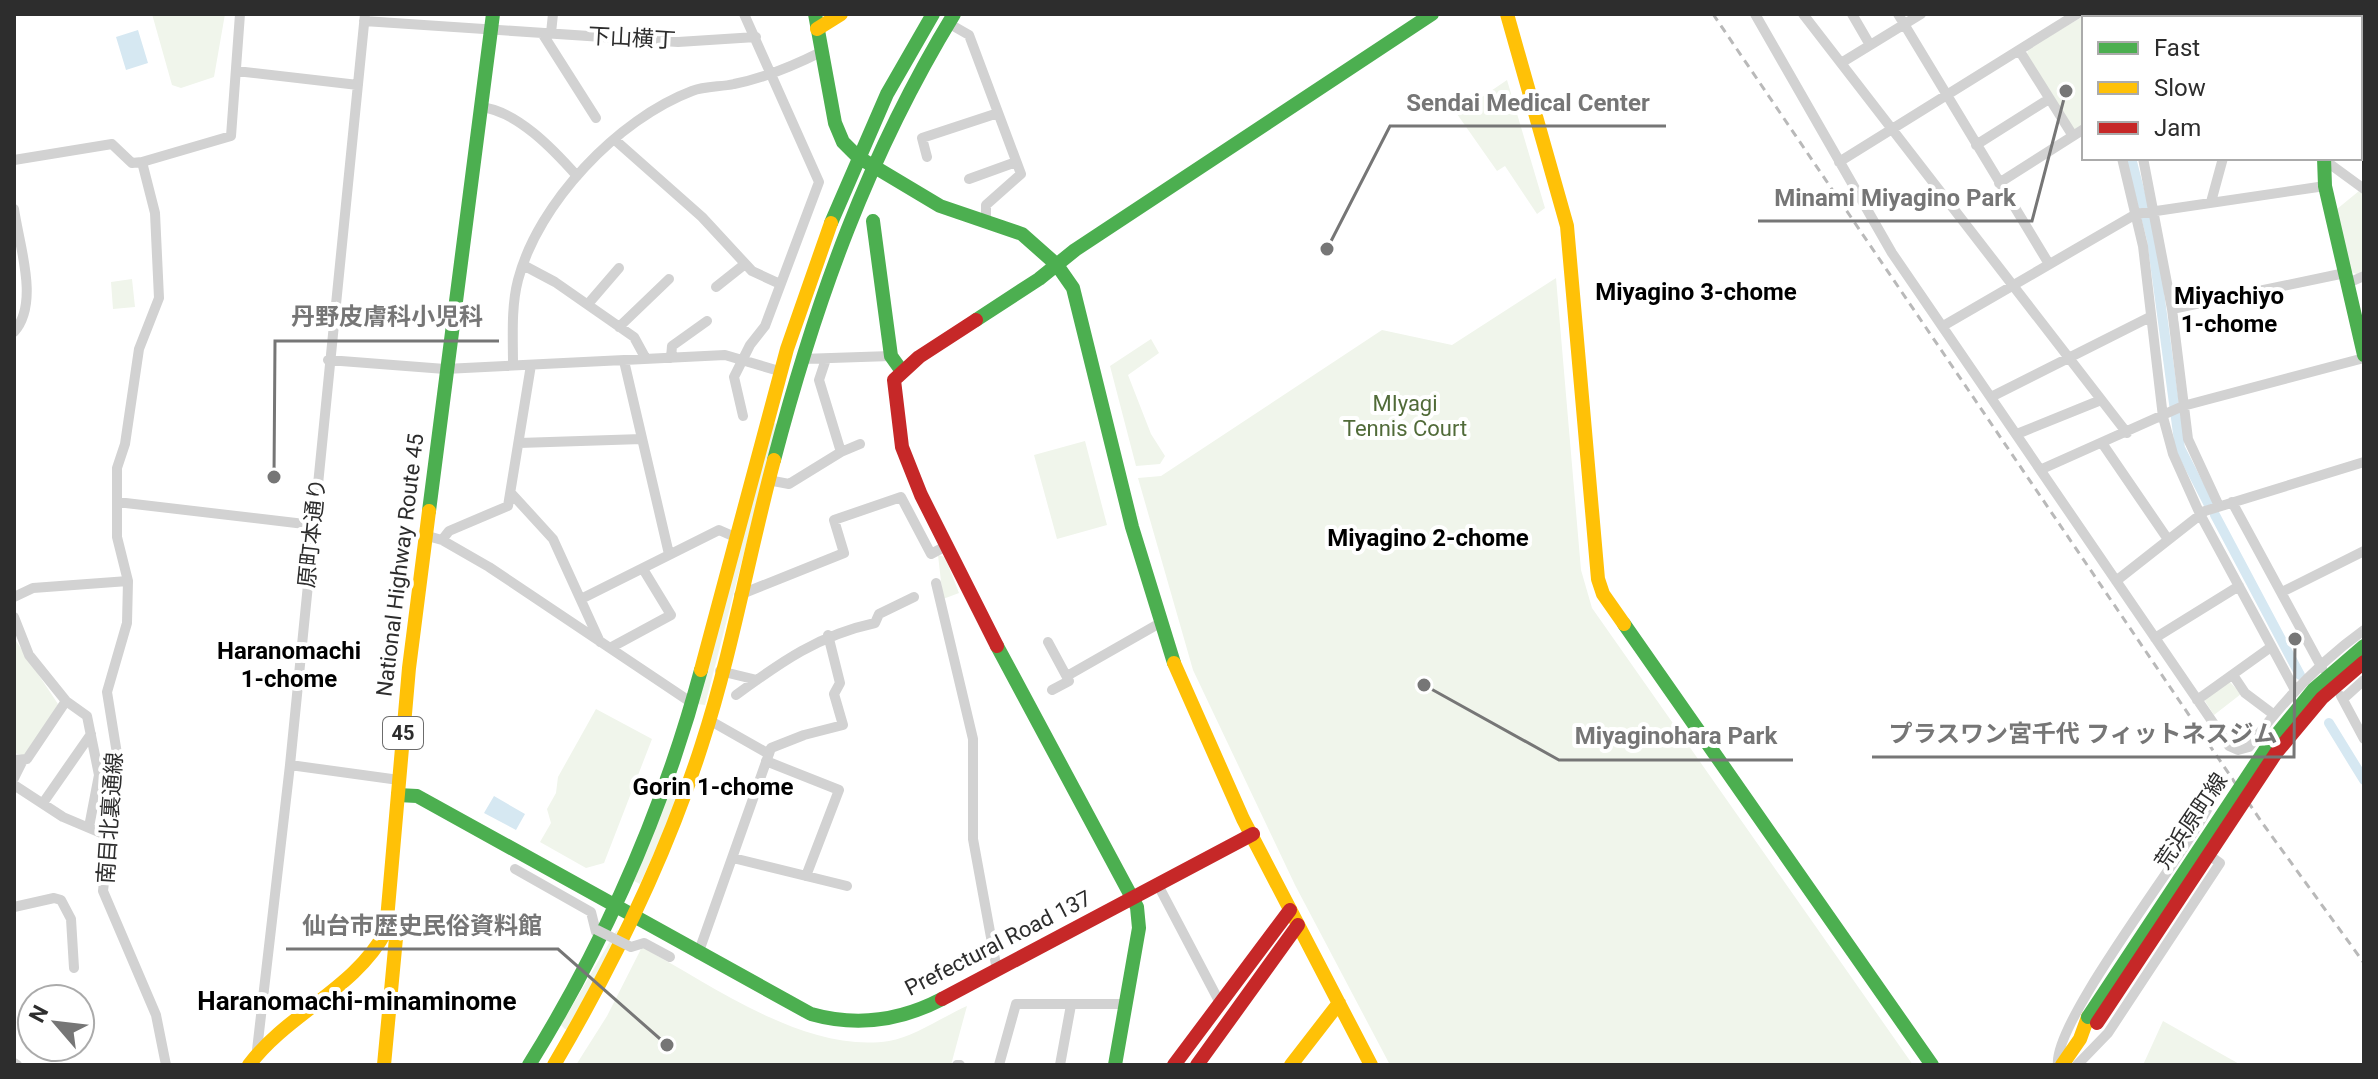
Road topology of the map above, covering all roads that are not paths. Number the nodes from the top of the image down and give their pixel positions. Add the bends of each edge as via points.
1 (240, 14) edge
2 (493, 14) edge
3 (553, 14) edge
4 (744, 14) edge
5 (841, 14) edge
6 (930, 14) edge
7 (1432, 14) edge
8 (1507, 14) edge
9 (1755, 14) edge
10 (1803, 14) edge
11 (1852, 14) edge
12 (1921, 14) edge
13 (2077, 14) edge
14 (365, 18) edge
15 (951, 18) edge
16 (1901, 19) edge
17 (816, 21) edge
18 (491, 30) junction
19 (547, 33) junction
20 (756, 37) junction
21 (1870, 45) junction
22 (2019, 50) junction
23 (821, 52) junction
24 (1841, 63) junction
25 (236, 71) junction
26 (772, 74) junction
27 (358, 85) junction
28 (1946, 95) junction
29 (2049, 99) junction
30 (481, 107) junction
31 (998, 113) junction
32 (596, 118) dead end
33 (1892, 130) junction
34 (2082, 130) edge
35 (2073, 136) junction
36 (615, 140) junction
37 (1976, 145) junction
38 (858, 157) junction
39 (927, 157) dead end
40 (14, 160) edge
41 (2123, 160) edge
42 (2143, 160) edge
43 (2222, 160) edge
44 (2323, 160) edge
45 (2326, 160) edge
46 (142, 162) junction
47 (1016, 162) junction
48 (1839, 162) junction
49 (874, 166) junction
50 (577, 176) junction
51 (969, 179) dead end
52 (1999, 183) junction
53 (2325, 186) junction
54 (2364, 189) edge
55 (2211, 202) junction
56 (14, 209) edge
57 (2145, 212) junction
58 (986, 220) junction
59 (873, 221) dead end
60 (745, 264) junction
61 (2049, 264) junction
62 (523, 265) junction
63 (1057, 265) junction
64 (619, 268) dead end
65 (2364, 276) edge
66 (2346, 278) junction
67 (669, 279) dead end
68 (780, 284) junction
69 (2011, 286) junction
70 (716, 287) dead end
71 (588, 304) junction
72 (2172, 309) junction
73 (2150, 317) junction
74 (707, 321) dead end
75 (1943, 326) junction
76 (619, 327) junction
77 (14, 332) edge
78 (891, 356) junction
79 (2364, 356) edge
80 (671, 358) junction
81 (744, 358) junction
82 (646, 359) junction
83 (801, 359) junction
84 (826, 359) junction
85 (2068, 359) junction
86 (328, 360) junction
87 (624, 361) junction
88 (513, 365) junction
89 (531, 365) junction
90 (445, 369) junction
91 (901, 370) junction
92 (779, 371) junction
93 (1991, 397) junction
94 (2101, 400) junction
95 (2173, 412) junction
96 (743, 416) dead end
97 (2127, 433) junction
98 (2017, 434) junction
99 (642, 439) junction
100 (519, 443) junction
101 (2102, 443) junction
102 (860, 444) dead end
103 (841, 452) junction
104 (2364, 462) edge
105 (2042, 469) junction
106 (768, 480) junction
107 (511, 493) junction
108 (117, 502) junction
109 (2232, 502) junction
110 (2219, 506) junction
111 (2200, 514) junction
112 (313, 525) junction
113 (424, 535) junction
114 (735, 537) junction
115 (2167, 538) junction
116 (442, 540) junction
117 (946, 546) junction
118 (2364, 551) edge
119 (669, 554) junction
120 (643, 569) junction
121 (128, 581) junction
122 (2116, 581) junction
123 (936, 583) dead end
124 (2239, 586) junction
125 (2282, 592) junction
126 (739, 595) junction
127 (14, 597) edge
128 (914, 597) dead end
129 (581, 599) junction
130 (14, 617) edge
131 (1160, 623) junction
132 (2364, 630) edge
133 (828, 635) junction
134 (2155, 638) junction
135 (1048, 642) dead end
136 (605, 645) junction
137 (2364, 646) edge
138 (2271, 647) junction
139 (2364, 662) edge
140 (2321, 666) junction
141 (720, 671) junction
142 (2233, 675) junction
143 (1067, 676) junction
144 (757, 680) junction
145 (2364, 680) edge
146 (1052, 690) dead end
147 (2295, 690) junction
148 (736, 695) dead end
149 (2197, 700) junction
150 (66, 701) junction
151 (692, 703) junction
152 (2273, 714) junction
153 (709, 720) junction
154 (91, 734) junction
155 (2364, 739) edge
156 (767, 758) junction
157 (18, 761) edge
158 (290, 765) junction
159 (14, 778) edge
160 (14, 785) edge
161 (398, 787) junction
162 (43, 803) junction
163 (2209, 806) dead end
164 (89, 827) junction
165 (1253, 834) junction
166 (108, 836) junction
167 (2187, 841) junction
168 (733, 858) junction
169 (515, 869) dead end
170 (806, 876) junction
171 (1158, 885) junction
172 (847, 886) dead end
173 (1134, 898) junction
174 (14, 907) edge
175 (616, 908) junction
176 (1290, 910) junction
177 (388, 919) junction
178 (634, 919) junction
179 (1298, 925) junction
180 (698, 954) junction
181 (372, 955) junction
182 (670, 957) dead end
183 (74, 968) dead end
184 (394, 970) junction
185 (997, 970) junction
186 (1220, 1003) junction
187 (1339, 1003) junction
188 (1125, 1004) junction
189 (1071, 1005) junction
190 (2093, 1020) junction
191 (553, 1026) junction
192 (571, 1037) junction
193 (253, 1059) edge
194 (166, 1065) edge
195 (384, 1065) edge
196 (529, 1065) edge
197 (554, 1065) edge
198 (999, 1065) edge
199 (1060, 1065) edge
200 (1115, 1065) edge
201 (1174, 1065) edge
202 (1197, 1065) edge
203 (1291, 1065) edge
204 (1371, 1065) edge
205 (1932, 1065) edge
206 (2060, 1065) edge
207 (2077, 1065) edge

1 - 25 street
2 - 18 main road, National Highway Route 45 / 45
3 - 19 street
4 - 20 street
5 - 17 main road
6 - 38 main road
7 - 63 main road
8 - 205 main road via 1571,250 1603,594
9 - 48 street
10 - 24 street
11 - 21 street
12 - 16 street
13 - 22 street
14 - 18 street, 下山横丁
14 - 27 street, 原町本通り
15 - 31 street via 969,35
15 - 49 main road
16 - 21 street
16 - 28 street
17 - 23 main road
18 - 19 street, 下山横丁
18 - 30 main road, National Highway Route 45 / 45
19 - 20 street, 下山横丁 via 678,42
19 - 32 street
20 - 26 street
21 - 24 street
22 - 28 street
22 - 29 street
23 - 26 street
23 - 38 main road via 835,123 843,142
24 - 33 street
25 - 27 street
25 - 46 street via 231,136
26 - 36 street via 695,90 646,115
26 - 68 street via 819,182
27 - 86 street, 原町本通り
28 - 33 street
28 - 37 street
29 - 35 street
29 - 37 street
30 - 50 street via 499,110 555,152
30 - 90 main road, National Highway Route 45 / 45
31 - 39 street via 922,138
31 - 47 street
33 - 48 street
33 - 69 street
34 - 35 street
35 - 52 street
36 - 50 street
36 - 60 street via 702,217
37 - 52 street
38 - 49 main road
38 - 92 main road via 808,280
40 - 46 street via 112,144 132,163
41 - 57 street
42 - 57 street
43 - 55 street
44 - 53 main road
45 - 54 street
46 - 108 street, 南目北裏通線 via 155,213 159,298 139,349 117,468
47 - 51 street
47 - 58 street via 1021,174 986,205
48 - 75 street
49 - 58 main road via 940,206
49 - 83 main road
50 - 62 street via 538,228
52 - 61 street
53 - 55 street
53 - 66 main road
55 - 57 street
56 - 77 street via 28,304
57 - 61 street
57 - 72 street
57 - 73 street
58 - 63 main road via 1022,234
59 - 78 main road
60 - 68 street
60 - 70 street
61 - 69 street
62 - 71 street
62 - 88 street via 514,309
63 - 91 main road
63 - 131 main road via 1073,288
64 - 71 street
65 - 66 street
66 - 72 street
66 - 79 main road
67 - 76 street
68 - 81 street via 765,326
69 - 75 street
69 - 85 street
71 - 76 street
72 - 95 street
73 - 85 street
73 - 95 street
74 - 80 street via 672,346
75 - 93 street
76 - 82 street via 634,337
78 - 84 street
78 - 91 main road
79 - 95 street
80 - 81 street
80 - 82 street
81 - 92 street
81 - 96 street via 734,377
82 - 87 street
83 - 84 street
83 - 106 main road
84 - 103 street via 819,380
85 - 93 street
85 - 94 street
86 - 90 street
86 - 112 street, 原町本通り
87 - 89 street
87 - 99 street
88 - 89 street
88 - 90 street
89 - 100 street
90 - 113 main road, National Highway Route 45 / 45
91 - 117 main road via 893,387 902,447
92 - 114 main road
93 - 98 street
94 - 97 street
94 - 98 street
95 - 97 street
95 - 110 street
95 - 111 street via 2173,454
97 - 101 street
98 - 105 street
99 - 100 street
99 - 119 street
100 - 107 street
101 - 105 street
101 - 115 street
102 - 103 street
103 - 106 street via 789,484
104 - 109 street
105 - 122 street
106 - 126 main road
107 - 116 street via 508,506 449,531
107 - 129 street via 553,539
108 - 112 street
108 - 121 street, 南目北裏通線 via 117,537
109 - 110 street
109 - 125 street
110 - 111 street
111 - 115 street
111 - 124 street
112 - 158 street, 原町本通り
113 - 116 street
113 - 161 main road, National Highway Route 45 / 45
114 - 119 street via 719,530
114 - 151 main road
115 - 122 street
116 - 136 street
117 - 126 street via 931,554 901,497 834,520 844,553
117 - 173 main road
118 - 125 street
119 - 120 street
120 - 129 street
120 - 136 street via 671,615
121 - 127 street via 33,588
121 - 166 street, 南目北裏通線 via 127,623 107,692 118,760
122 - 134 street
123 - 185 street via 973,739 973,839
124 - 134 street
124 - 138 street
125 - 140 street
126 - 141 main road
128 - 133 street via 879,614 875,623
129 - 136 street
130 - 150 street via 29,655
131 - 143 street
131 - 165 main road
132 - 140 street
133 - 144 street
133 - 156 street via 843,725 782,742
134 - 149 street
135 - 143 street
136 - 151 street
137 - 190 main road, 荒浜原町線, bridge via 2314,689 2269,744
138 - 142 street
138 - 147 street
139 - 190 main road, 荒浜原町線, bridge via 2322,698 2276,753
140 - 147 street
141 - 144 street
141 - 153 main road
142 - 149 street
142 - 152 street via 2245,693
143 - 146 street via 1069,681
144 - 148 street
145 - 155 street via 2342,698
147 - 152 street
149 - 152 street via 2226,743 2238,750 2249,747
150 - 154 street via 87,716
150 - 157 street
151 - 175 main road via 658,807
153 - 156 street
153 - 178 main road via 678,814
154 - 162 street
154 - 164 street via 99,775
156 - 168 street
156 - 170 street via 839,790
157 - 159 street
158 - 161 street
158 - 193 street, 原町本通り
160 - 162 street
161 - 175 main road, Prefectural Road 137
161 - 177 main road, National Highway Route 45 / 45
162 - 164 street
163 - 167 street
164 - 166 street
165 - 171 main road, Prefectural Road 137
165 - 176 main road
166 - 194 street, 南目北裏通線 via 103,891 156,1015
167 - 206 street via 2075,1014 2056,1053
167 - 207 street via 2222,862 2108,1033
168 - 170 street
168 - 180 street
169 - 182 street, bridge via 591,912 597,931 631,947 644,943
170 - 172 street
171 - 173 main road, Prefectural Road 137
171 - 186 street
173 - 185 main road, Prefectural Road 137
173 - 188 main road via 1139,928
174 - 183 street via 61,900 71,919
175 - 178 main road, Prefectural Road 137
175 - 191 main road
176 - 179 main road
176 - 186 main road
177 - 181 main road, National Highway Route 45 / 45
177 - 184 main road via 395,927
178 - 180 main road, Prefectural Road 137
178 - 192 main road
179 - 187 main road
179 - 202 main road
180 - 185 main road, Prefectural Road 137 via 799,1010 847,1023 895,1019
181 - 184 main road
181 - 193 main road, National Highway Route 45 / 45
184 - 195 main road
186 - 201 main road
187 - 203 main road
187 - 204 main road
188 - 189 street
188 - 200 main road
189 - 198 street via 1016,1004
189 - 199 street
190 - 206 main road, 荒浜原町線
191 - 192 street
191 - 196 main road
192 - 197 main road

